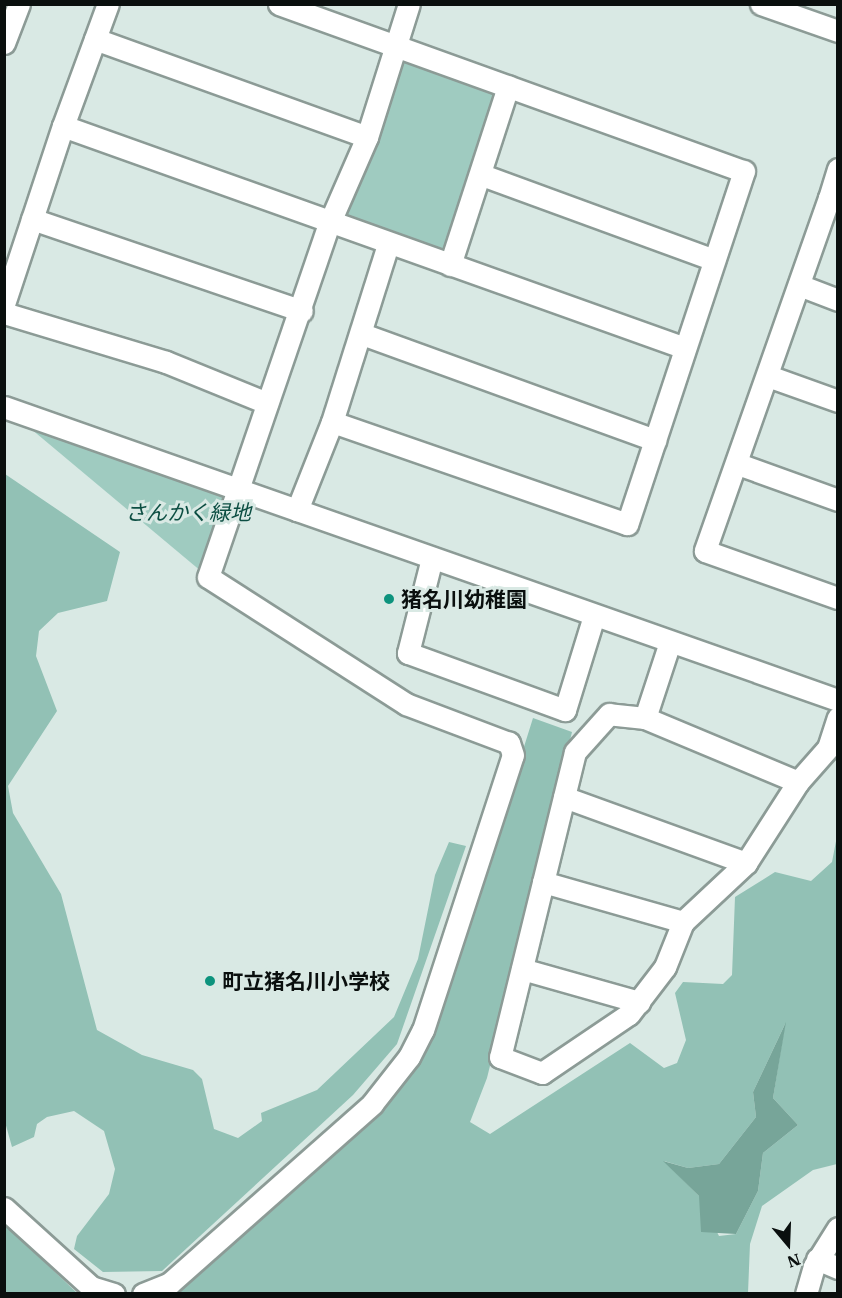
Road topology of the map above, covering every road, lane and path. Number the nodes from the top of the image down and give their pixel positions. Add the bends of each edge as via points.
1 (108, 4) edge
2 (279, 4) edge
3 (409, 4) edge
4 (760, 4) edge
5 (12, 11) edge
6 (837, 31) edge
7 (95, 39) junction
8 (4, 43) edge
9 (396, 46) junction
10 (508, 86) junction
11 (63, 126) junction
12 (367, 137) junction
13 (837, 169) edge
14 (482, 175) junction
15 (833, 199) edge
16 (32, 219) junction
17 (329, 224) junction
18 (388, 244) junction
19 (714, 260) junction
20 (450, 265) junction
21 (799, 285) junction
22 (837, 300) edge
23 (4, 304) edge
24 (302, 311) junction
25 (4, 313) edge
26 (362, 334) junction
27 (685, 348) junction
28 (768, 376) junction
29 (837, 400) edge
30 (267, 403) junction
31 (4, 407) edge
32 (332, 422) junction
33 (655, 440) junction
34 (738, 464) junction
35 (238, 489) junction
36 (837, 500) edge
37 (297, 510) junction
38 (432, 558) junction
39 (837, 598) edge
40 (594, 616) junction
41 (670, 642) junction
42 (837, 700) edge
43 (645, 718) junction
44 (837, 718) edge
45 (798, 783) junction
46 (564, 798) junction
47 (746, 863) junction
48 (543, 882) junction
49 (683, 922) junction
50 (522, 969) junction
51 (639, 1002) junction
52 (4, 1208) edge
53 (837, 1228) edge
54 (817, 1259) junction
55 (837, 1268) edge
56 (114, 1293) edge
57 (143, 1293) edge
58 (806, 1293) edge

1 - 7 street
2 - 9 street
3 - 9 street
4 - 6 street
5 - 8 street
7 - 11 street
7 - 12 street
9 - 10 street
9 - 12 street
10 - 14 street
10 - 19 street via 744,171
11 - 16 street
11 - 17 street
12 - 17 street
13 - 15 street
14 - 19 street
14 - 20 street
15 - 21 street
16 - 23 street
16 - 24 street
17 - 18 street
17 - 24 street
18 - 20 street
18 - 26 street
19 - 27 street
20 - 27 street
21 - 22 street
21 - 28 street
24 - 30 street
25 - 30 street via 166,362
26 - 32 street
26 - 33 street
27 - 33 street
28 - 29 street
28 - 34 street
30 - 35 street
31 - 35 street
32 - 33 street via 627,524
32 - 37 street
34 - 36 street
34 - 39 street via 705,551
35 - 37 street
35 - 57 street via 208,577 406,704 509,743 513,754 423,1030 405,1064 372,1104 170,1283
37 - 38 street
38 - 40 street
38 - 40 street via 408,653 565,710
40 - 41 street
41 - 42 street
41 - 43 street
43 - 45 street
43 - 46 street via 609,714 575,752
44 - 45 street via 828,748
45 - 47 street
46 - 47 street
46 - 48 street
47 - 49 street
48 - 49 street
48 - 50 street
49 - 51 street via 665,968
50 - 51 street
50 - 51 street via 500,1057 542,1073
52 - 56 street via 91,1287
53 - 54 street
54 - 55 street
54 - 58 street

